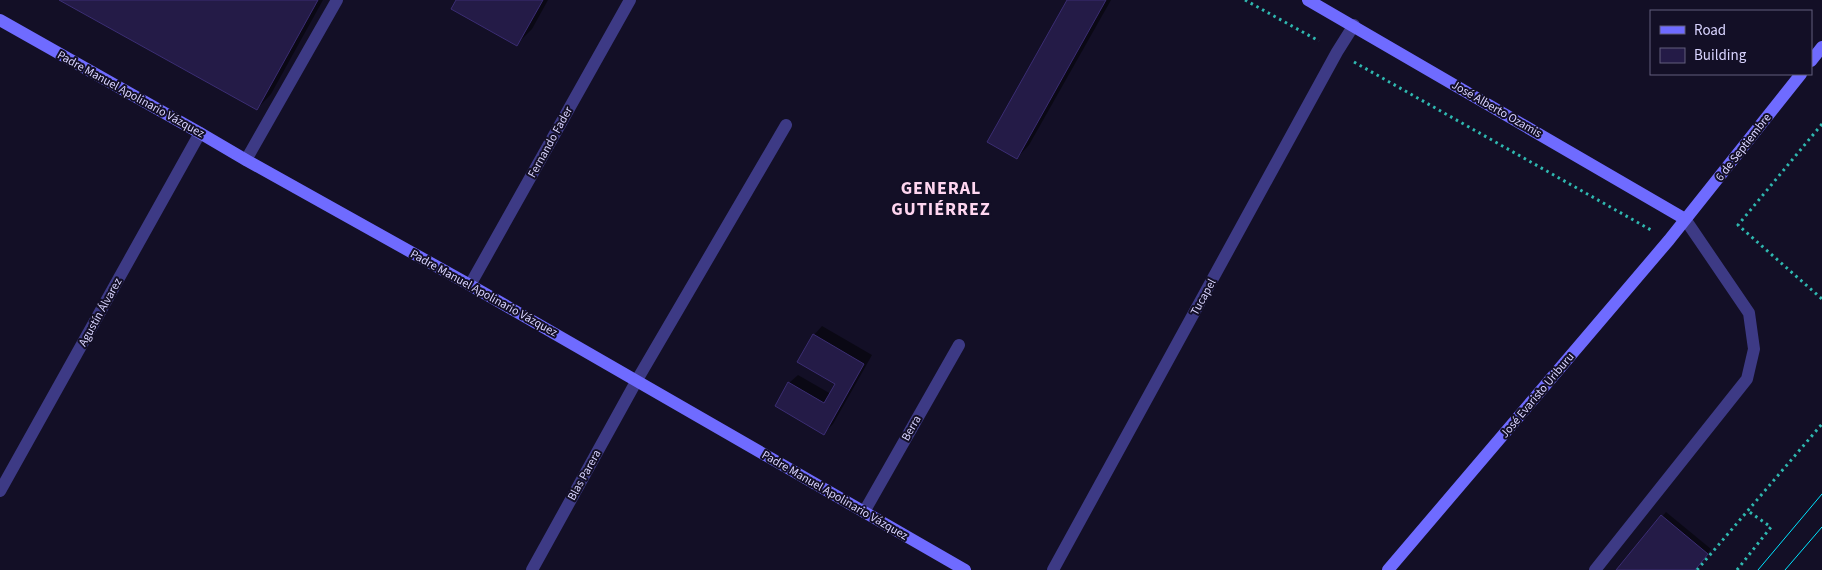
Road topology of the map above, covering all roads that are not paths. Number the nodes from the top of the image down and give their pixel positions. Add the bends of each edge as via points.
1 (337, 0) edge
2 (630, 0) edge
3 (1308, 0) edge
4 (0, 20) edge
5 (1354, 25) junction
6 (1822, 46) edge
7 (1812, 60) edge
8 (1799, 75) edge
9 (786, 125) dead end
10 (200, 133) junction
11 (246, 160) junction
12 (1686, 219) junction
13 (470, 285) junction
14 (959, 344) dead end
15 (637, 380) junction
16 (0, 491) edge
17 (864, 512) junction
18 (532, 570) edge
19 (965, 570) edge
20 (1053, 570) edge
21 (1388, 570) edge
22 (1595, 570) edge

1 - 11 street
2 - 13 street, Fernando Fader
3 - 5 main road, José Alberto Ozamis
4 - 10 main road, Padre Manuel Apolinario Vázquez
5 - 12 main road, José Alberto Ozamis
5 - 20 street, Tucapel
6 - 7 main road
8 - 12 main road, 6 de Septiembre
9 - 15 street, Blas Parera
10 - 11 main road, Padre Manuel Apolinario Vázquez
10 - 16 street, Agustín Álvarez
11 - 13 main road, Padre Manuel Apolinario Vázquez
12 - 21 main road, José Evaristo Uriburu
12 - 22 street via 1749,313 1754,349 1747,379
13 - 15 main road, Padre Manuel Apolinario Vázquez
14 - 17 street, Berra
15 - 17 main road, Padre Manuel Apolinario Vázquez
15 - 18 street, Blas Parera
17 - 19 main road, Padre Manuel Apolinario Vázquez

